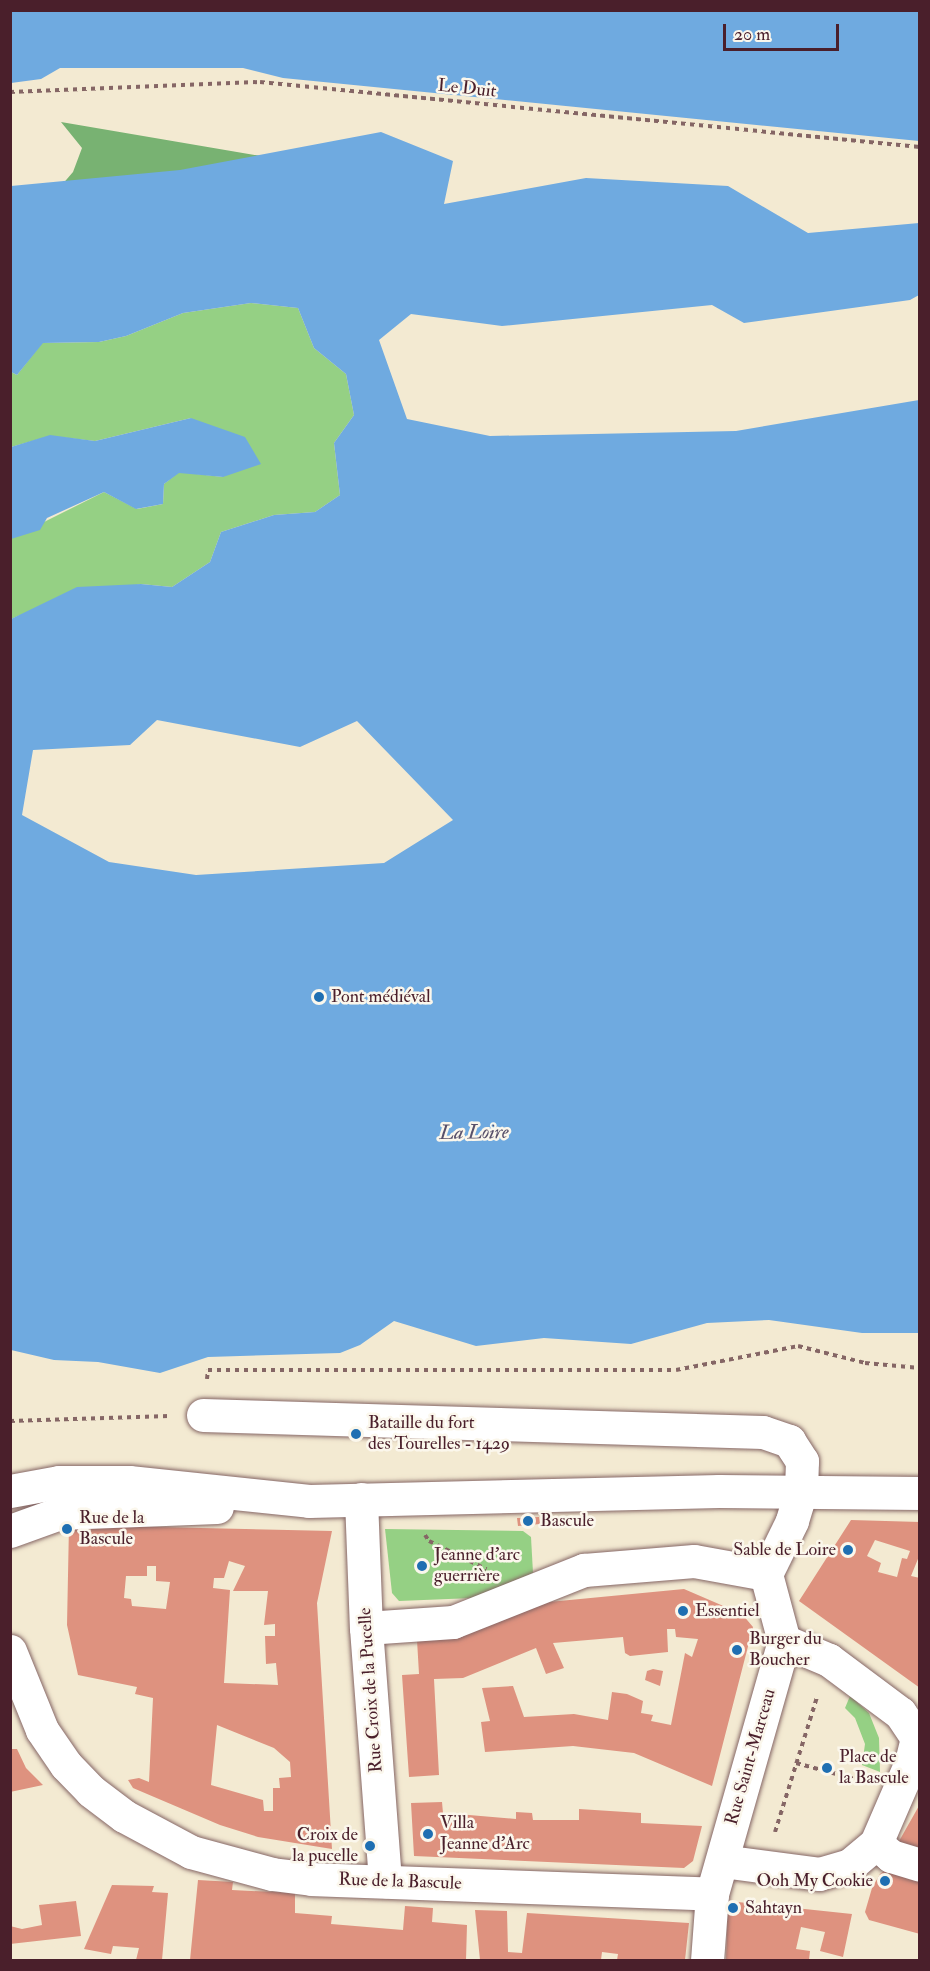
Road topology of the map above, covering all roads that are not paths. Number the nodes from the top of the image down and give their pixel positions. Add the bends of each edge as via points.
1 (203, 1415) road end
2 (10, 1491) edge
3 (801, 1491) junction
4 (920, 1493) edge
5 (361, 1499) junction
6 (309, 1501) junction
7 (10, 1532) edge
8 (766, 1574) junction
9 (366, 1628) junction
10 (784, 1641) junction
11 (10, 1651) edge
12 (918, 1738) edge
13 (876, 1843) junction
14 (722, 1861) junction
15 (920, 1865) edge
16 (385, 1881) junction
17 (712, 1894) junction
18 (707, 1960) edge

1 - 3 street via 763,1432 789,1441 802,1461
2 - 6 street via 59,1482 129,1482
3 - 4 street
3 - 5 street
3 - 8 street via 792,1521
5 - 6 street
5 - 9 street, Rue Croix de la Pucelle
6 - 7 street via 60,1513
8 - 9 street via 694,1562 585,1570 453,1622
8 - 10 street
9 - 16 street, Rue Croix de la Pucelle
10 - 12 street via 829,1660 900,1713
10 - 14 street, Rue Saint-Marceau
11 - 16 street, Rue de la Bascule via 42,1730 66,1765 91,1791 124,1816 191,1852 272,1875
12 - 13 street
13 - 14 street via 850,1865 819,1874
13 - 15 street via 891,1856
14 - 17 street, Rue Saint-Marceau
16 - 17 street, Rue de la Bascule
17 - 18 street, Rue Saint-Marceau

